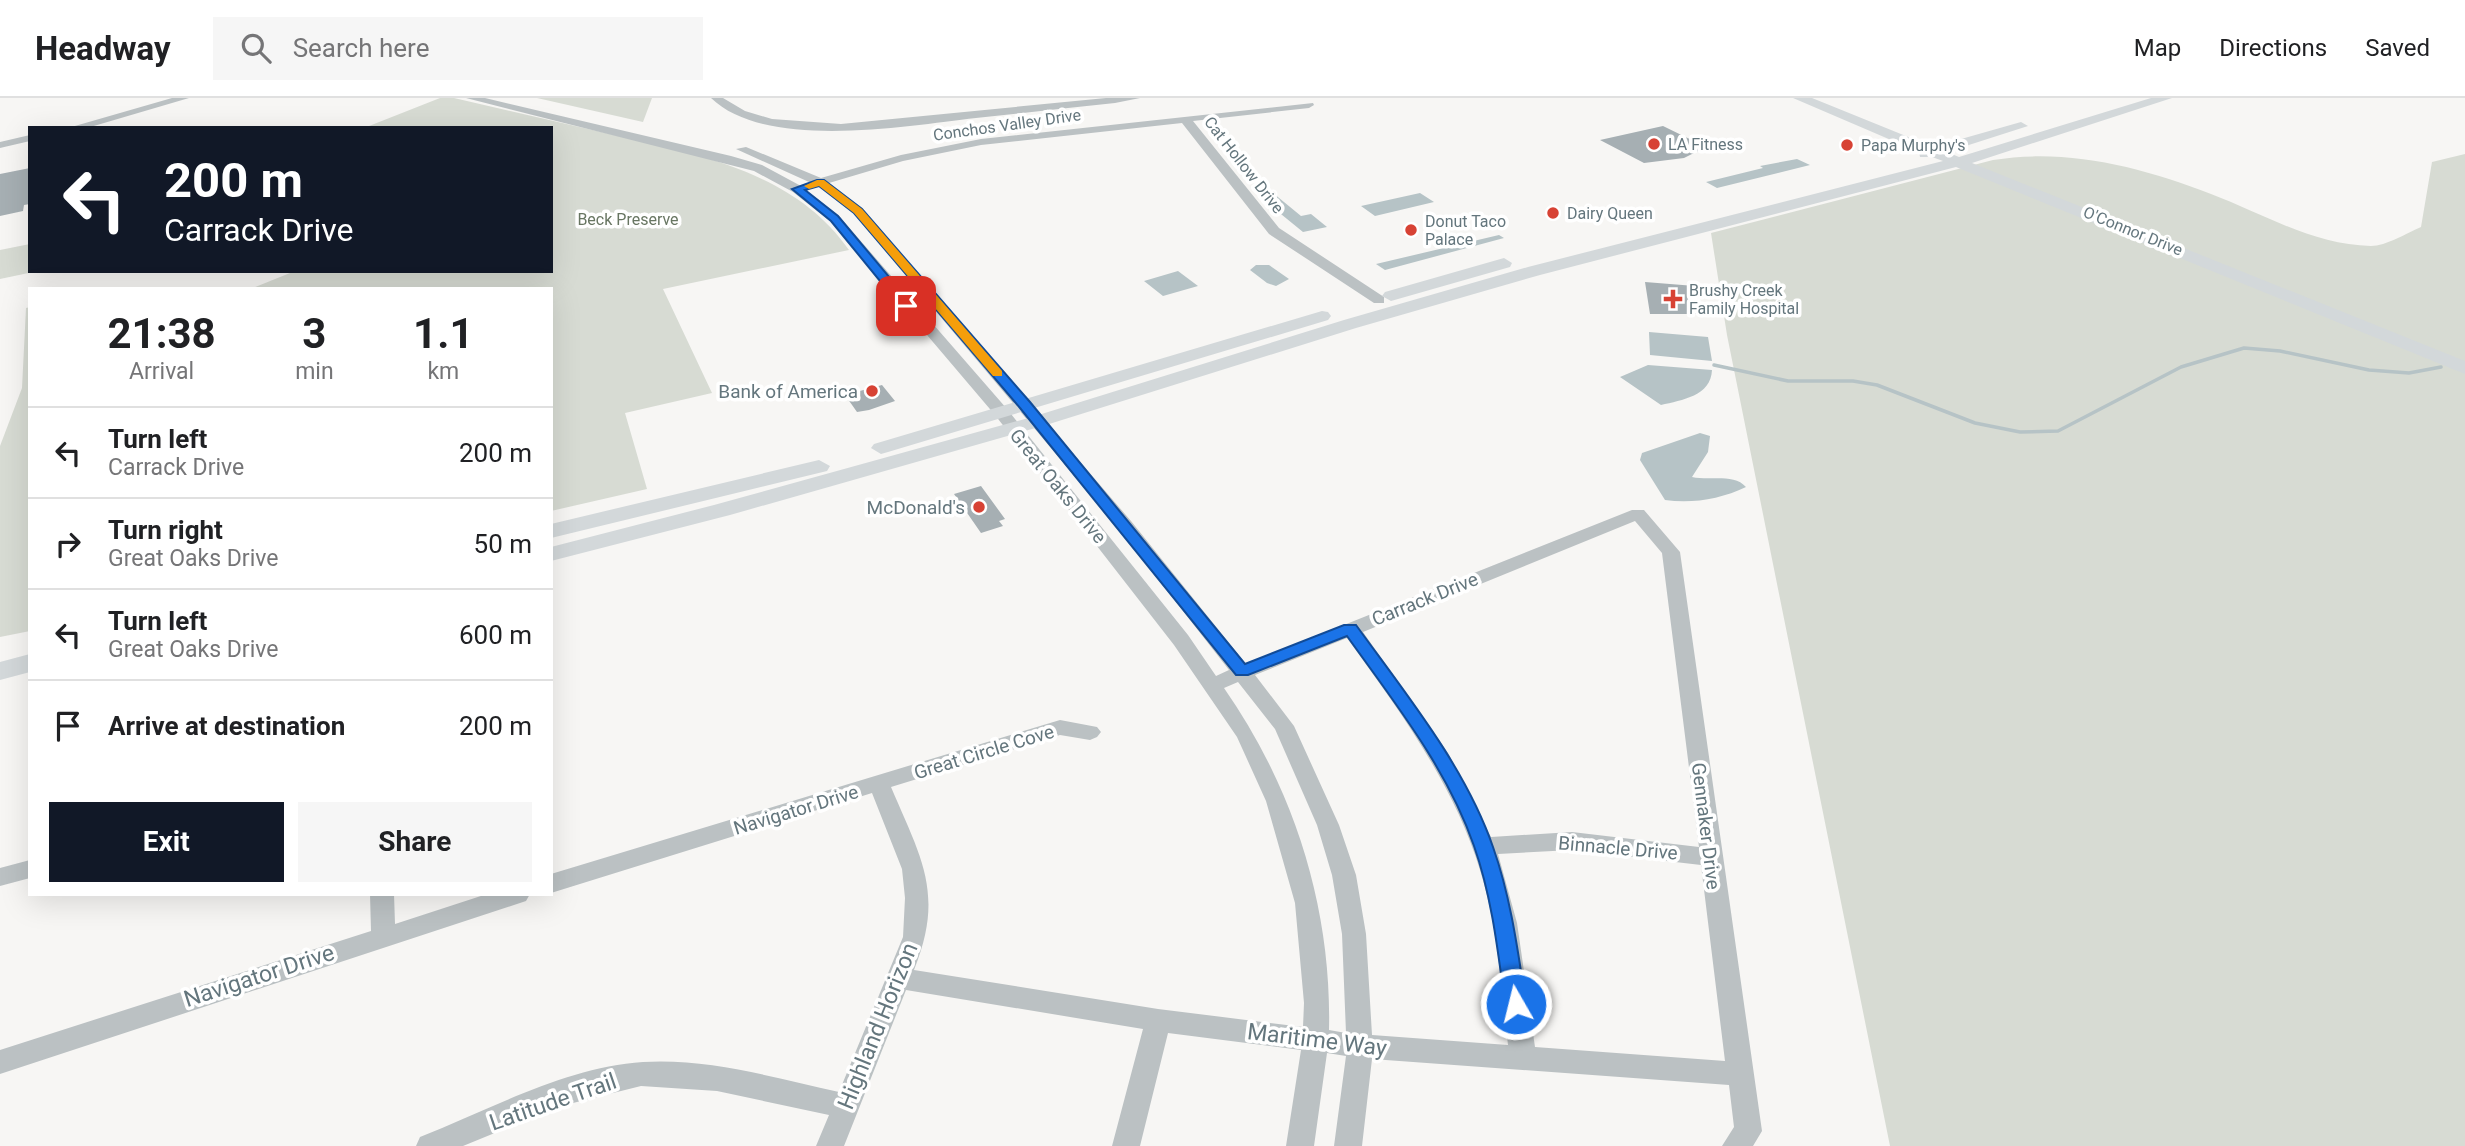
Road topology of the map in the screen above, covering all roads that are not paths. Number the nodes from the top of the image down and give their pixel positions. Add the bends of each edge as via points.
1 (184, 98) edge
2 (471, 98) edge
3 (519, 98) edge
4 (716, 98) edge
5 (1135, 98) edge
6 (1800, 98) edge
7 (1813, 98) edge
8 (1821, 98) edge
9 (2165, 98) edge
10 (1304, 102) edge
11 (1846, 108) junction
12 (935, 119) junction
13 (1186, 120) junction
14 (913, 122) junction
15 (2031, 123) dead end
16 (80, 126) edge
17 (28, 138) edge
18 (927, 144) junction
19 (0, 145) edge
20 (956, 147) junction
21 (1941, 150) junction
22 (1966, 160) junction
23 (820, 183) junction
24 (797, 189) junction
25 (1619, 234) junction
26 (1579, 244) junction
27 (1608, 253) junction
28 (1534, 271) junction
29 (1379, 300) junction
30 (2465, 354) edge
31 (2465, 368) edge
32 (1032, 413) junction
33 (1006, 420) junction
34 (677, 500) junction
35 (1638, 514) joint
36 (1125, 525) junction
37 (553, 531) edge
38 (1097, 535) junction
39 (553, 538) edge
40 (553, 553) edge
41 (1350, 628) junction
42 (28, 654) edge
43 (0, 661) edge
44 (28, 664) edge
45 (0, 671) edge
46 (1242, 671) junction
47 (28, 677) edge
48 (0, 684) edge
49 (1212, 685) junction
50 (1090, 732) dead end
51 (879, 784) junction
52 (1484, 846) junction
53 (1710, 857) junction
54 (28, 870) edge
55 (0, 877) edge
56 (553, 883) edge
57 (382, 896) edge
58 (511, 896) edge
59 (383, 935) junction
60 (898, 978) junction
61 (1157, 1020) junction
62 (1316, 1040) junction
63 (1360, 1046) junction
64 (1523, 1059) junction
65 (0, 1062) edge
66 (1738, 1074) junction
67 (846, 1106) junction
68 (429, 1146) edge
69 (830, 1146) edge
70 (1126, 1146) edge
71 (1300, 1146) edge
72 (1348, 1146) edge
73 (1737, 1146) edge

1 - 16 street
2 - 24 street, Great Oaks Drive via 727,158
3 - 23 street, Great Oaks Drive via 742,149
4 - 14 street via 740,112 784,124 839,128
5 - 12 street
6 - 21 main road, O'Connor Drive
7 - 11 main road
8 - 11 main road, O'Connor Drive
9 - 22 main road
10 - 13 street, Conchos Valley Drive
11 - 21 main road, O'Connor Drive
12 - 14 street
12 - 20 street via 944,137
13 - 20 street, Conchos Valley Drive
13 - 29 street, Cat Hollow Drive via 1274,231
14 - 18 street
15 - 21 main road
17 - 19 street
18 - 20 street, Conchos Valley Drive
18 - 23 street, Conchos Valley Drive
21 - 22 main road, O'Connor Drive
21 - 25 main road
22 - 27 main road
22 - 30 main road, O'Connor Drive
22 - 31 main road, O'Connor Drive
23 - 24 street, Conchos Valley Drive
23 - 32 street, Great Oaks Drive via 858,211
24 - 33 street, Great Oaks Drive via 835,219
25 - 26 main road
25 - 27 main road via 1603,243
26 - 28 main road via 1577,250
26 - 29 main road
27 - 28 main road
28 - 32 main road
29 - 32 main road
32 - 33 main road
32 - 36 street, Great Oaks Drive
33 - 34 main road
33 - 38 street, Great Oaks Drive
33 - 40 main road via 722,510
34 - 37 main road
34 - 39 main road via 621,521
35 - 41 street, Carrack Drive
35 - 53 street, Gennaker Drive via 1671,552
36 - 38 street
36 - 46 street, Great Oaks Drive
38 - 49 street, Great Oaks Drive
41 - 46 street, Carrack Drive
41 - 52 street via 1438,751
42 - 43 main road
44 - 45 main road
46 - 49 street, Carrack Drive
46 - 63 street, Great Oaks Drive via 1283,726 1308,776 1343,875 1354,934
47 - 48 main road
49 - 62 street, Great Oaks Drive via 1247,735 1293,852 1307,902
50 - 51 street, Great Circle Cove via 1060,727
51 - 56 street, Navigator Drive
51 - 60 street, Highland Horizon via 914,869 917,898 915,937
52 - 53 street, Binnacle Drive via 1572,841
52 - 64 street via 1505,927
53 - 66 street, Gennaker Drive
54 - 55 street
57 - 59 street
58 - 59 street, Navigator Drive
59 - 65 street, Navigator Drive
60 - 61 street, Maritime Way
60 - 67 street, Highland Horizon
61 - 62 street, Maritime Way
61 - 70 street
62 - 63 street, Maritime Way
62 - 71 street, Great Oaks Drive
63 - 64 street, Maritime Way
63 - 72 street, Great Oaks Drive
64 - 66 street, Maritime Way
66 - 73 street, Gennaker Drive via 1748,1131
67 - 68 street, Latitude Trail via 692,1076 642,1074 596,1082
67 - 69 street, Highland Horizon

